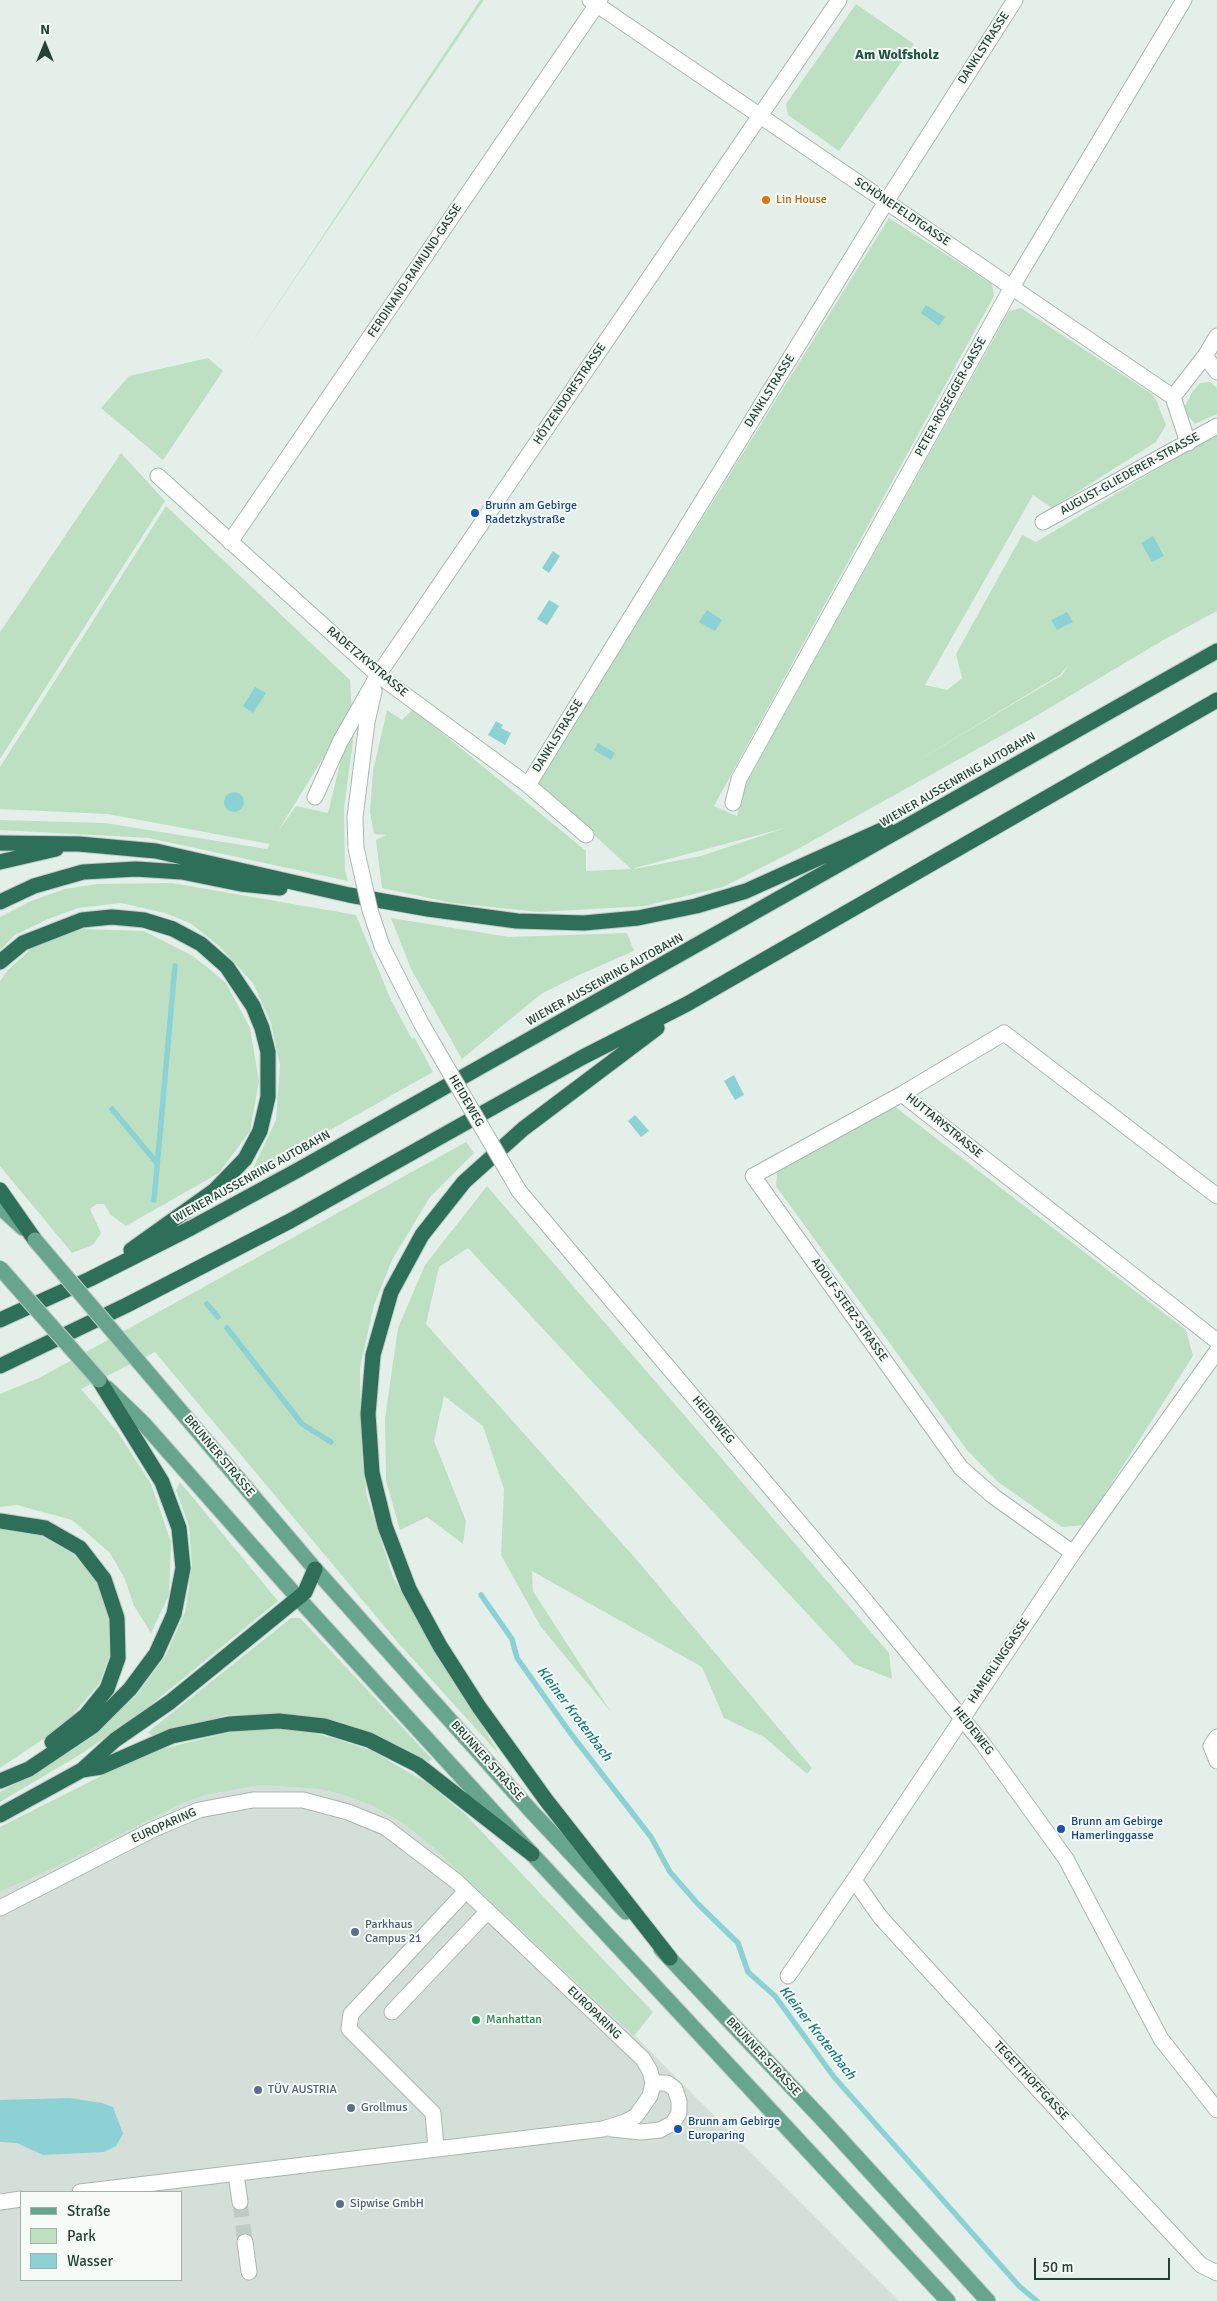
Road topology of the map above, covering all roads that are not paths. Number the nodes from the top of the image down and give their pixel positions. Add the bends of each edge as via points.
1 (839, 0) edge
2 (1015, 0) edge
3 (1184, 0) edge
4 (596, 2) edge
5 (760, 115) junction
6 (886, 202) junction
7 (1012, 287) junction
8 (1217, 336) edge
9 (1205, 356) junction
10 (1217, 372) edge
11 (1173, 396) junction
12 (1217, 426) edge
13 (1188, 442) junction
14 (158, 476) dead end
15 (1043, 522) dead end
16 (230, 542) junction
17 (1217, 651) edge
18 (378, 675) junction
19 (1217, 700) edge
20 (528, 785) junction
21 (972, 790) junction
22 (314, 797) dead end
23 (733, 803) dead end
24 (586, 835) dead end
25 (0, 843) edge
26 (79, 844) junction
27 (0, 862) edge
28 (349, 895) junction
29 (0, 902) edge
30 (0, 962) edge
31 (687, 1004) junction
32 (902, 1094) junction
33 (0, 1190) edge
34 (1217, 1196) edge
35 (0, 1207) edge
36 (35, 1240) junction
37 (0, 1268) edge
38 (90, 1279) junction
39 (0, 1320) edge
40 (1217, 1341) edge
41 (1217, 1351) edge
42 (0, 1366) edge
43 (99, 1380) junction
44 (0, 1521) edge
45 (1073, 1553) junction
46 (314, 1569) junction
47 (298, 1598) junction
48 (962, 1717) junction
49 (1217, 1737) edge
50 (1217, 1761) edge
51 (82, 1770) junction
52 (0, 1780) edge
53 (0, 1814) edge
54 (532, 1854) junction
55 (854, 1880) junction
56 (466, 1891) junction
57 (0, 1908) edge
58 (488, 1911) junction
59 (670, 1958) junction
60 (788, 1976) dead end
61 (392, 2012) dead end
62 (652, 2077) junction
63 (1217, 2110) edge
64 (603, 2128) junction
65 (436, 2148) junction
66 (236, 2174) junction
67 (154, 2188) edge
68 (98, 2191) edge
69 (20, 2199) edge
70 (0, 2202) edge
71 (240, 2202) tunnel mouth
72 (245, 2242) tunnel mouth
73 (249, 2272) dead end
74 (1217, 2273) edge
75 (948, 2301) edge
76 (988, 2301) edge

1 - 5 street, HÖTZENDORFSTRASSE
2 - 6 street, DANKLSTRASSE
3 - 7 street, PETER-ROSEGGER-GASSE
4 - 5 street, SCHÖNEFELDTGASSE
4 - 16 street, FERDINAND-RAIMUND-GASSE
5 - 6 street, SCHÖNEFELDTGASSE
5 - 18 street, HÖTZENDORFSTRASSE
6 - 7 street, SCHÖNEFELDTGASSE
6 - 20 street, DANKLSTRASSE
7 - 11 street, SCHÖNEFELDTGASSE
7 - 23 street, PETER-ROSEGGER-GASSE via 739,779
8 - 9 street
9 - 10 street
9 - 11 street
11 - 13 street
12 - 13 street, AUGUST-GLIEDERER-STRASSE
13 - 15 street, AUGUST-GLIEDERER-STRASSE
14 - 16 street, RADETZKYSTRASSE
16 - 18 street, RADETZKYSTRASSE
17 - 21 highway, WIENER AUSSENRING AUTOBAHN
18 - 20 street, RADETZKYSTRASSE
18 - 22 street, HÖTZENDORFSTRASSE via 340,742
18 - 48 street, HEIDEWEG, bridge via 362,760 355,817 356,848 382,946 420,1022 519,1190
19 - 31 highway
20 - 24 street, RADETZKYSTRASSE
21 - 28 highway via 746,890 696,906 638,918 584,923 517,921
21 - 38 highway, WIENER AUSSENRING AUTOBAHN via 314,1161
25 - 26 highway
26 - 27 highway
26 - 28 highway via 156,851
28 - 29 highway via 241,884 182,872 136,869 83,872 34,886
30 - 38 highway via 24,943 82,920 112,917 144,920 173,929 201,944 227,967 253,1006 262,1028 268,1052 268,1097 260,1131 245,1159 215,1190
31 - 42 highway via 584,1057 290,1221
31 - 59 highway via 523,1129 464,1182 422,1235 391,1292 374,1355 368,1414 372,1473 385,1526 409,1588 440,1646 540,1792
32 - 34 street, HUTTARYSTRASSE via 1004,1033
32 - 40 street, HUTTARYSTRASSE
32 - 45 street, ADOLF-STERZ-STRASSE via 753,1176 962,1468 993,1496
33 - 36 highway
35 - 36 main road, BRUNNER STRASSE
36 - 46 main road, BRUNNER STRASSE, bridge
37 - 43 main road, bridge
38 - 39 highway, WIENER AUSSENRING AUTOBAHN
41 - 45 street, HAMERLINGGASSE
43 - 47 main road via 144,1424
43 - 52 highway via 162,1482 179,1528 182,1568 174,1614 151,1661 130,1689 93,1726 29,1769
44 - 52 highway via 45,1528 80,1548 104,1579 117,1618 118,1658 107,1689 86,1715 60,1738
45 - 48 street, HAMERLINGGASSE
46 - 47 highway via 305,1592
46 - 59 main road, BRUNNER STRASSE via 532,1812
47 - 51 highway via 170,1702 115,1740
47 - 54 main road
48 - 55 street, HAMERLINGGASSE
48 - 63 street, HEIDEWEG via 1066,1858 1160,2039
49 - 50 street via 1211,1746
51 - 53 highway
51 - 54 highway via 101,1767 172,1736 229,1724 279,1721 324,1726 369,1740 418,1765
54 - 75 main road
55 - 60 street, HAMERLINGGASSE
55 - 74 street, TEGETTHOFFGASSE via 881,1918 1201,2265
56 - 57 street, EUROPARING via 441,1868 385,1827 348,1812 303,1800 253,1800 199,1810 154,1829
56 - 58 street, EUROPARING
56 - 65 street via 351,2014 349,2029 433,2113
58 - 61 street
58 - 62 street, EUROPARING via 643,2059
59 - 76 main road, BRUNNER STRASSE
62 - 64 street via 650,2096 636,2116
62 - 64 street via 675,2089 679,2113 673,2123 660,2130 641,2132
64 - 65 street
65 - 66 street
66 - 67 street
66 - 71 street
67 - 68 street
69 - 70 street
72 - 73 street

